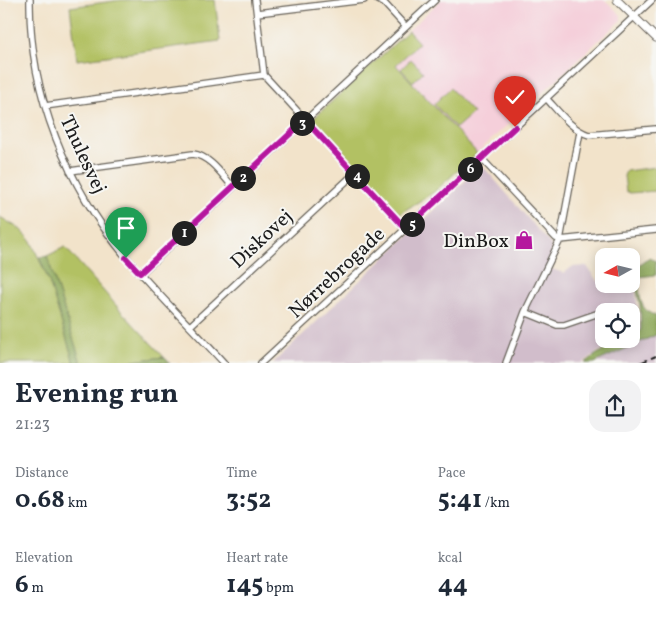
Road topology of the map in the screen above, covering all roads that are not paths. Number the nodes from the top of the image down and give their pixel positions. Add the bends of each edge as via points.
1 (30, 0) edge
2 (256, 0) edge
3 (364, 0) edge
4 (378, 0) edge
5 (435, 0) edge
6 (617, 0) edge
7 (652, 0) edge
8 (257, 13) junction
9 (634, 17) junction
10 (406, 27) junction
11 (656, 38) edge
12 (264, 75) junction
13 (546, 98) junction
14 (45, 106) junction
15 (305, 120) junction
16 (656, 129) edge
17 (580, 132) junction
18 (481, 158) junction
19 (70, 171) junction
20 (354, 174) junction
21 (233, 187) junction
22 (406, 229) junction
23 (656, 230) edge
24 (560, 240) junction
25 (140, 273) junction
26 (525, 312) junction
27 (595, 314) edge
28 (190, 326) junction
29 (224, 363) edge
30 (261, 363) edge
31 (506, 363) edge

1 - 14 street, Thulesvej via 33,48
2 - 8 street
3 - 8 street
4 - 10 street
5 - 10 street
6 - 9 street
7 - 9 street, Nørrebrogade
8 - 12 street
9 - 11 street
9 - 13 street, Nørrebrogade
10 - 15 street
12 - 14 street
12 - 15 street
13 - 17 street
13 - 18 street, Nørrebrogade
14 - 19 street, Thulesvej
15 - 20 street
15 - 21 street
16 - 17 street via 597,135
17 - 24 street
18 - 22 street, Nørrebrogade
18 - 24 street
19 - 21 street via 192,154 206,159
19 - 25 street, Thulesvej via 102,225
20 - 22 street
20 - 28 street, Diskovej
21 - 25 street
22 - 30 street, Nørrebrogade
23 - 24 street
24 - 26 street
25 - 28 street, Thulesvej
26 - 27 street via 557,325
26 - 31 street
28 - 29 street, Thulesvej

